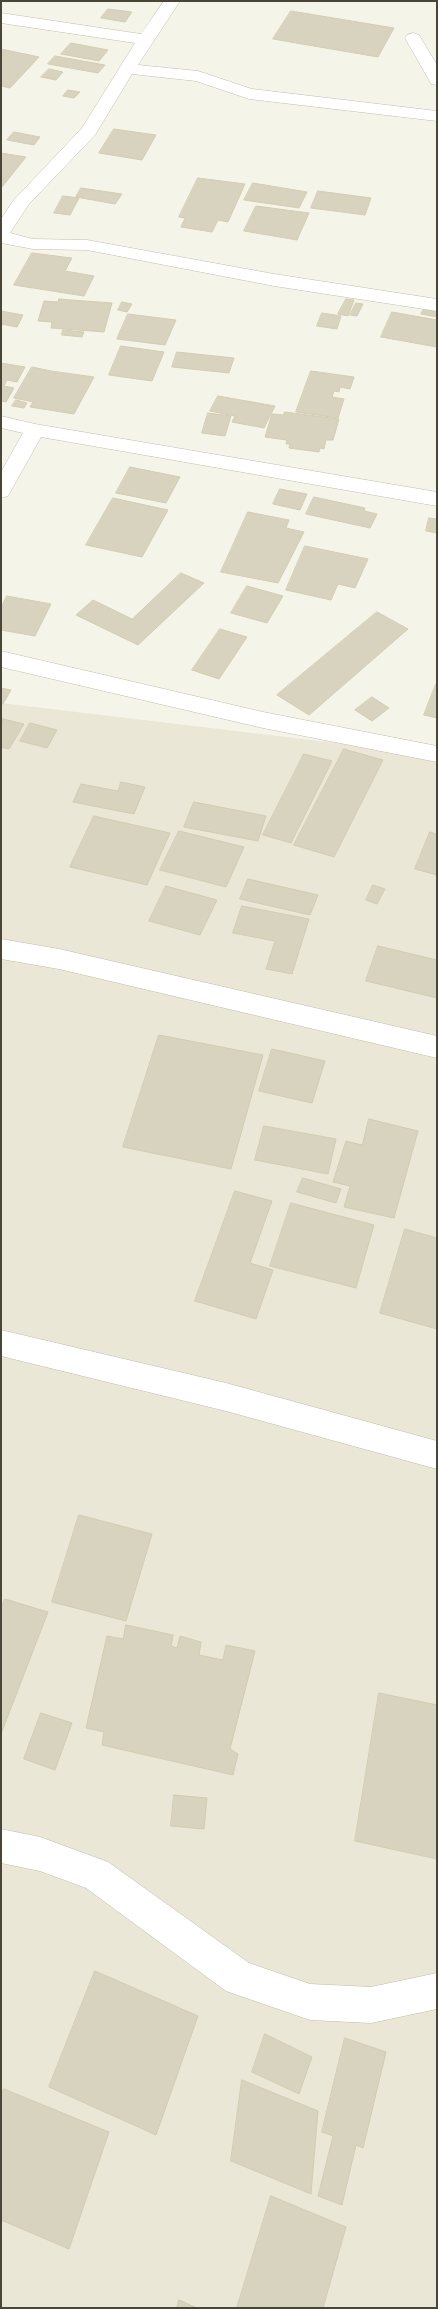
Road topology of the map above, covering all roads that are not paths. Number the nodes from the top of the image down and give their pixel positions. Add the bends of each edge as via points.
1 (172, 1) edge
2 (1, 18) edge
3 (413, 38) dead end
4 (144, 40) junction
5 (127, 68) junction
6 (437, 80) edge
7 (437, 116) edge
8 (1, 235) edge
9 (437, 305) edge
10 (1, 422) edge
11 (35, 430) junction
12 (1, 491) edge
13 (437, 499) edge
14 (1, 659) edge
15 (437, 754) edge
16 (1, 950) edge
17 (437, 1047) edge
18 (1, 1343) edge
19 (437, 1455) edge
20 (1, 1846) edge
21 (437, 1991) edge

1 - 4 street
2 - 4 street
3 - 6 street
4 - 5 street
5 - 7 street via 198,76 249,94
5 - 8 street via 89,131 22,201
8 - 9 street via 32,244 87,245 274,280
10 - 11 street
11 - 12 street
11 - 13 street
14 - 15 street via 263,720
16 - 17 street via 59,960
18 - 19 street via 226,1397
20 - 21 street via 40,1854 96,1874 239,1978 310,2002 372,2005

